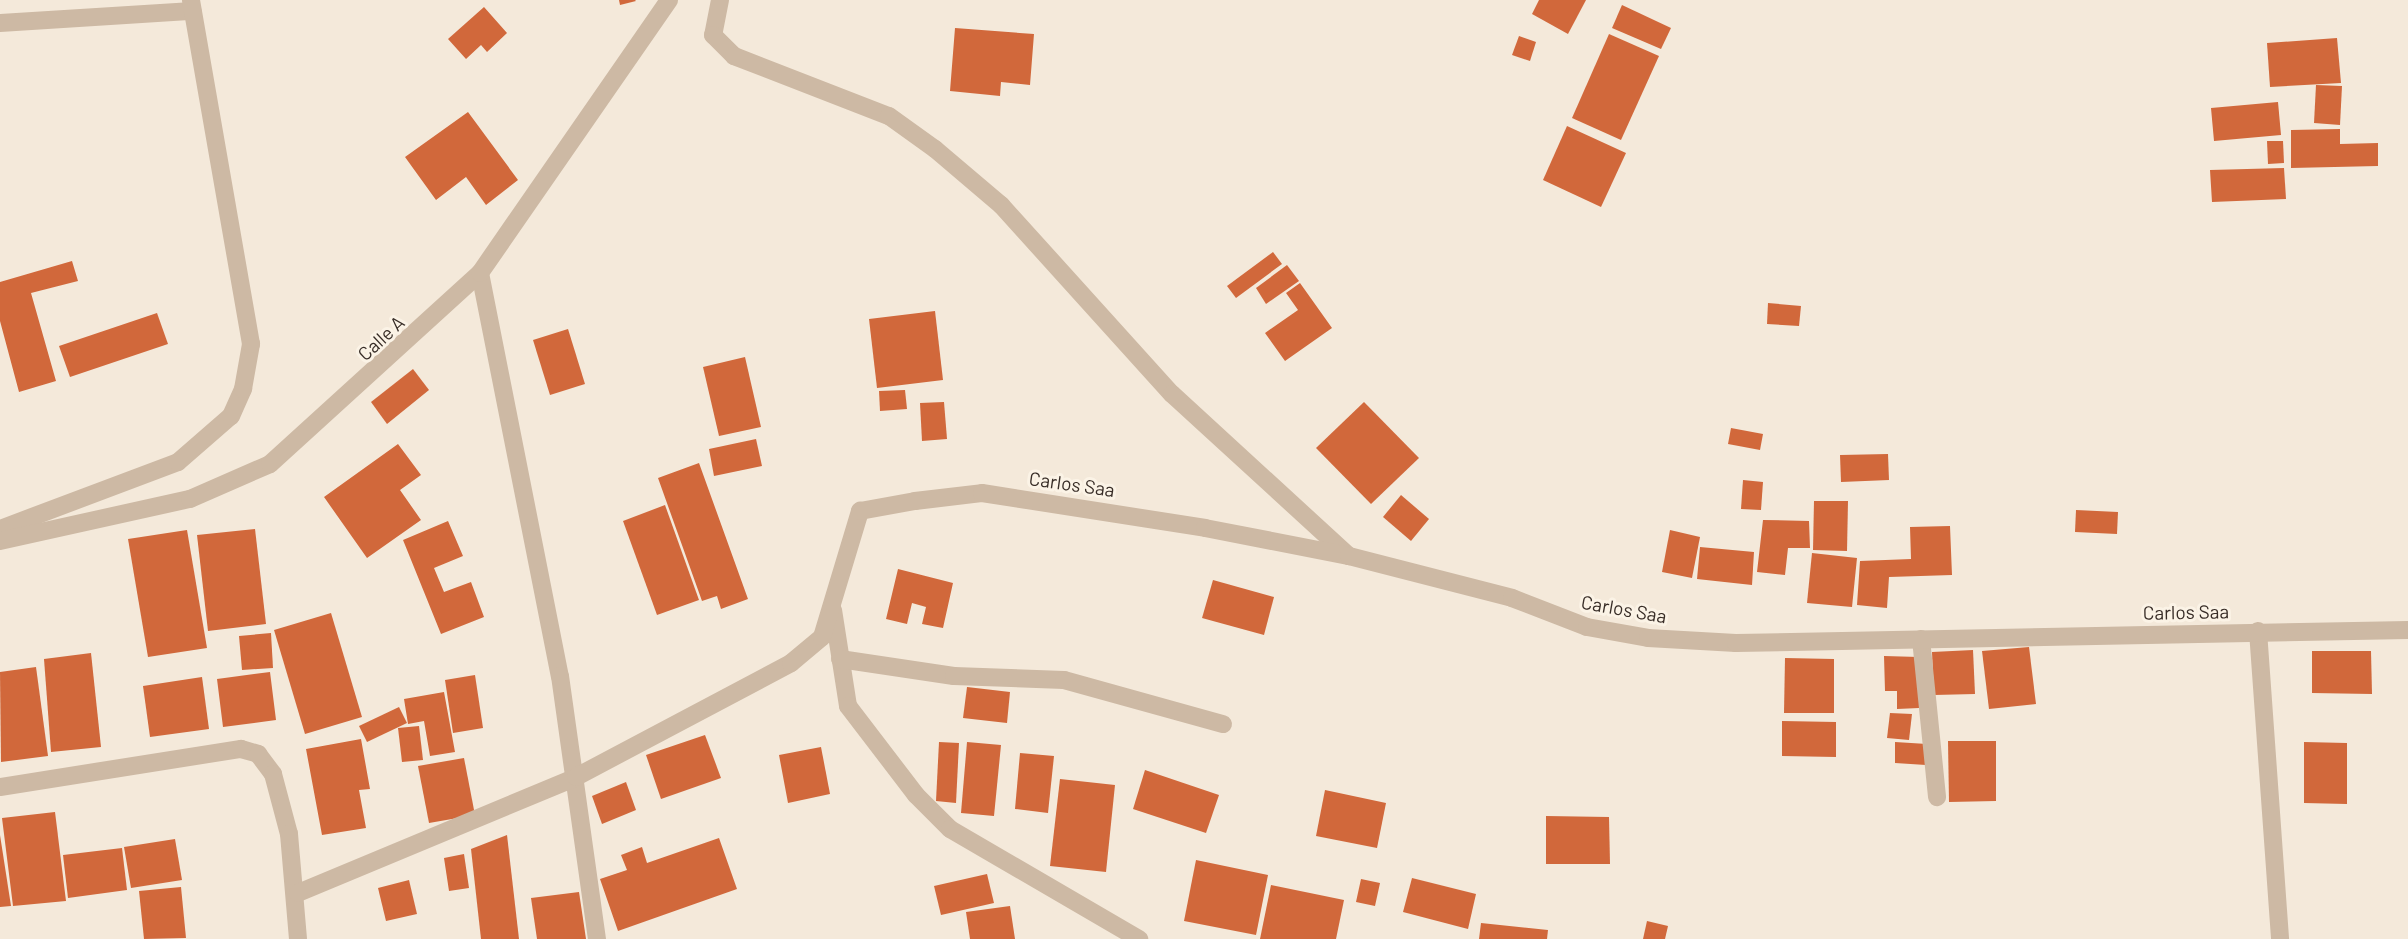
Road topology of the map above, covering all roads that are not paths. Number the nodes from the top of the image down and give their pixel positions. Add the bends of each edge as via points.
1 (669, 0) edge
2 (720, 0) edge
3 (192, 6) edge
4 (0, 23) edge
5 (480, 273) junction
6 (0, 528) edge
7 (0, 541) edge
8 (1349, 556) junction
9 (833, 610) junction
10 (2408, 630) edge
11 (2258, 631) junction
12 (1922, 639) junction
13 (840, 659) junction
14 (1223, 724) dead end
15 (576, 778) junction
16 (0, 787) edge
17 (1937, 797) dead end
18 (298, 893) junction
19 (298, 939) edge
20 (597, 939) edge
21 (1139, 939) edge
22 (2280, 939) edge

1 - 5 street, Calle A
2 - 8 street via 713,35 734,56 889,116 935,149 1001,205 1172,394
3 - 4 street
3 - 6 street via 251,344 243,389 231,416 178,462
5 - 7 street, Calle A via 270,464 190,499
5 - 15 street
8 - 9 street, Carlos Saa via 982,493 860,511
8 - 12 street, Carlos Saa via 1511,598 1607,632 1737,643
9 - 13 street
9 - 15 street via 822,637 791,663
10 - 11 street, Carlos Saa
11 - 12 street, Carlos Saa
11 - 22 street
12 - 17 street
13 - 14 street via 954,676 1064,680
13 - 21 street via 848,706 950,829
15 - 18 street
15 - 20 street
16 - 18 street via 241,749 258,754 273,774
18 - 19 street

